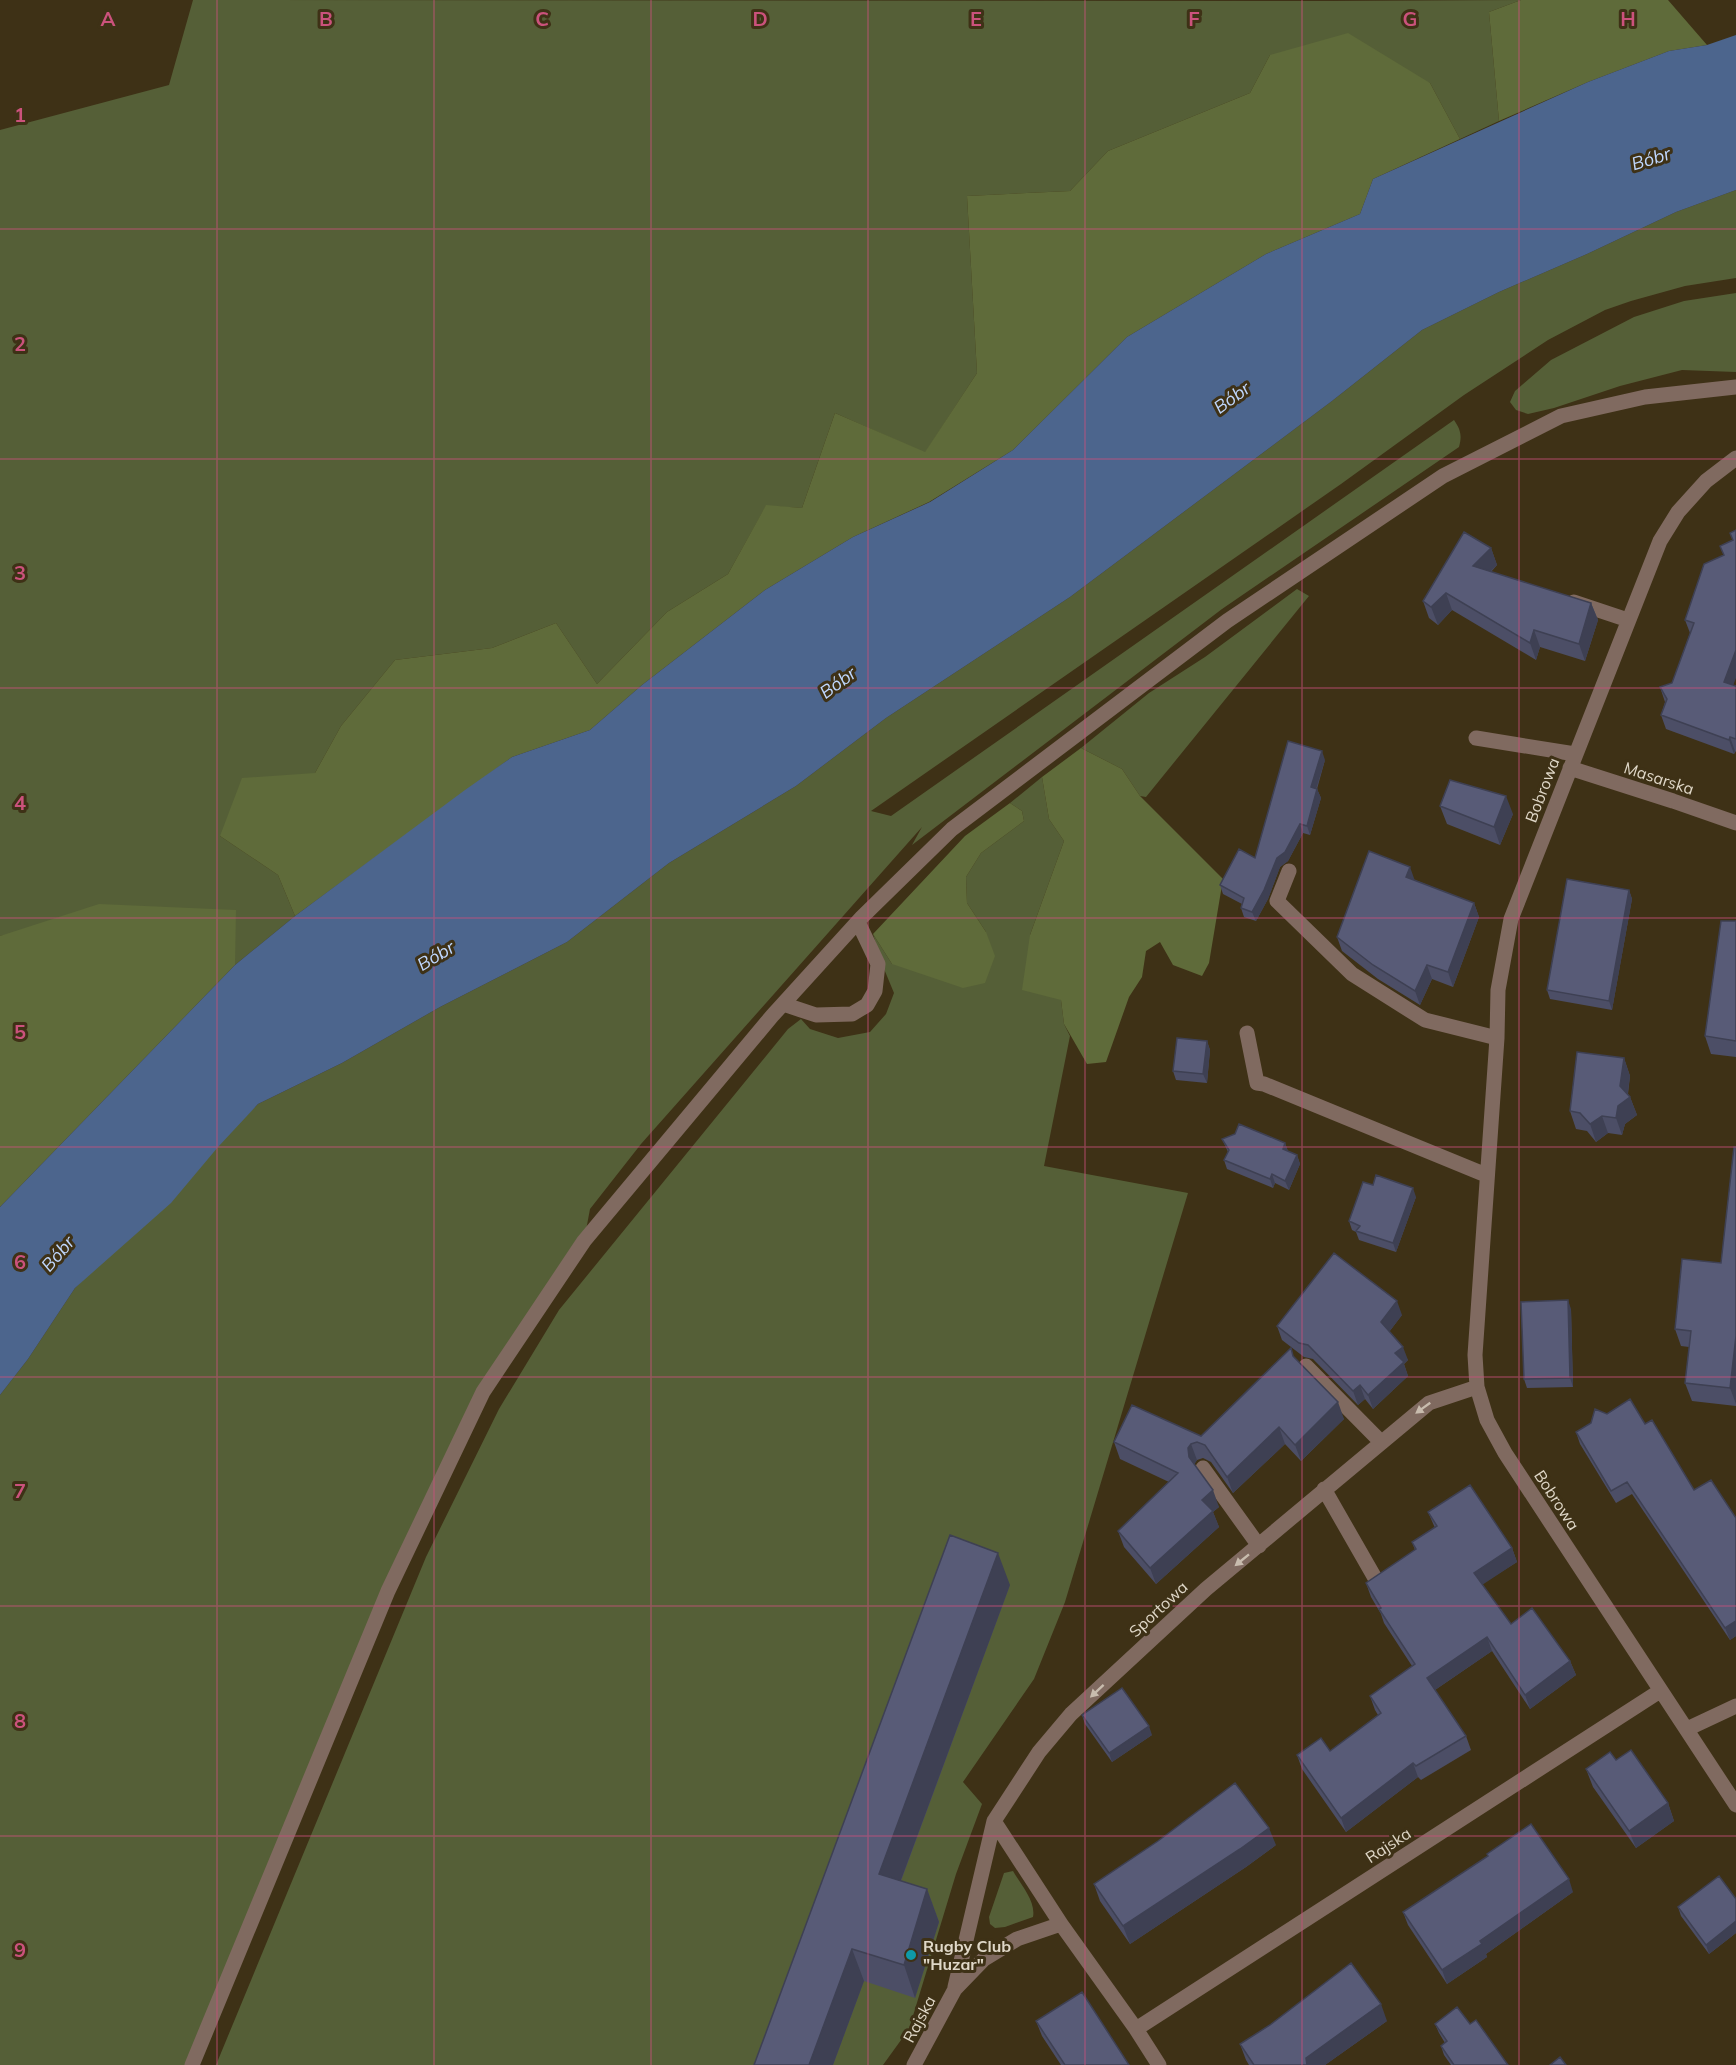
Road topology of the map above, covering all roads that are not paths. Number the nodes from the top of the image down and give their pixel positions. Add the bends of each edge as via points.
1 (1736, 387) edge
2 (1736, 458) edge
3 (1556, 595) edge
4 (1628, 620) junction
5 (1476, 738) dead end
6 (1572, 761) junction
7 (1736, 824) edge
8 (1289, 871) dead end
9 (858, 922) junction
10 (783, 1004) junction
11 (1248, 1033) dead end
12 (1497, 1038) junction
13 (1486, 1175) junction
14 (1306, 1366) edge
15 (1477, 1386) junction
16 (1381, 1442) junction
17 (1203, 1468) dead end
18 (1324, 1489) junction
19 (1259, 1546) junction
20 (1375, 1578) edge
21 (1660, 1691) junction
22 (1736, 1706) edge
23 (1687, 1729) junction
24 (1736, 1804) edge
25 (994, 1821) junction
26 (1061, 1924) junction
27 (955, 1989) junction
28 (1136, 2029) junction
29 (192, 2065) edge
30 (914, 2065) edge
31 (1160, 2065) edge

1 - 9 street via 1646,397 1561,416 1443,476 1227,621 952,829
2 - 4 street, Bobrowa via 1706,481 1678,512 1660,541
3 - 4 street
4 - 6 street, Bobrowa
5 - 6 street, Masarska
6 - 7 street, Masarska
6 - 12 street, Bobrowa via 1511,918 1498,990
8 - 12 street via 1277,901 1352,974 1425,1020
9 - 10 street
9 - 10 street via 878,964 875,991 867,1005 852,1014 816,1015
10 - 29 street via 584,1241 483,1392 388,1591
11 - 13 street via 1257,1083
12 - 13 street, Bobrowa
13 - 15 street, Bobrowa via 1475,1355
14 - 16 street
15 -> 16 street, Sportowa via 1428,1403
15 - 21 street, Bobrowa via 1487,1420 1505,1453
16 - 18 street, Sportowa
17 - 19 street
18 - 19 street, Sportowa
18 - 20 street
19 -> 25 street, Sportowa via 1206,1589 1071,1714 1039,1752
21 - 23 street, Bobrowa
21 - 28 street, Rajska
22 - 23 street
23 - 24 street, Bobrowa
25 - 26 street
25 - 27 street, Rajska
26 - 27 street, Rajska via 1017,1939 992,1954
26 - 28 street
27 - 30 street, Rajska
28 - 31 street

